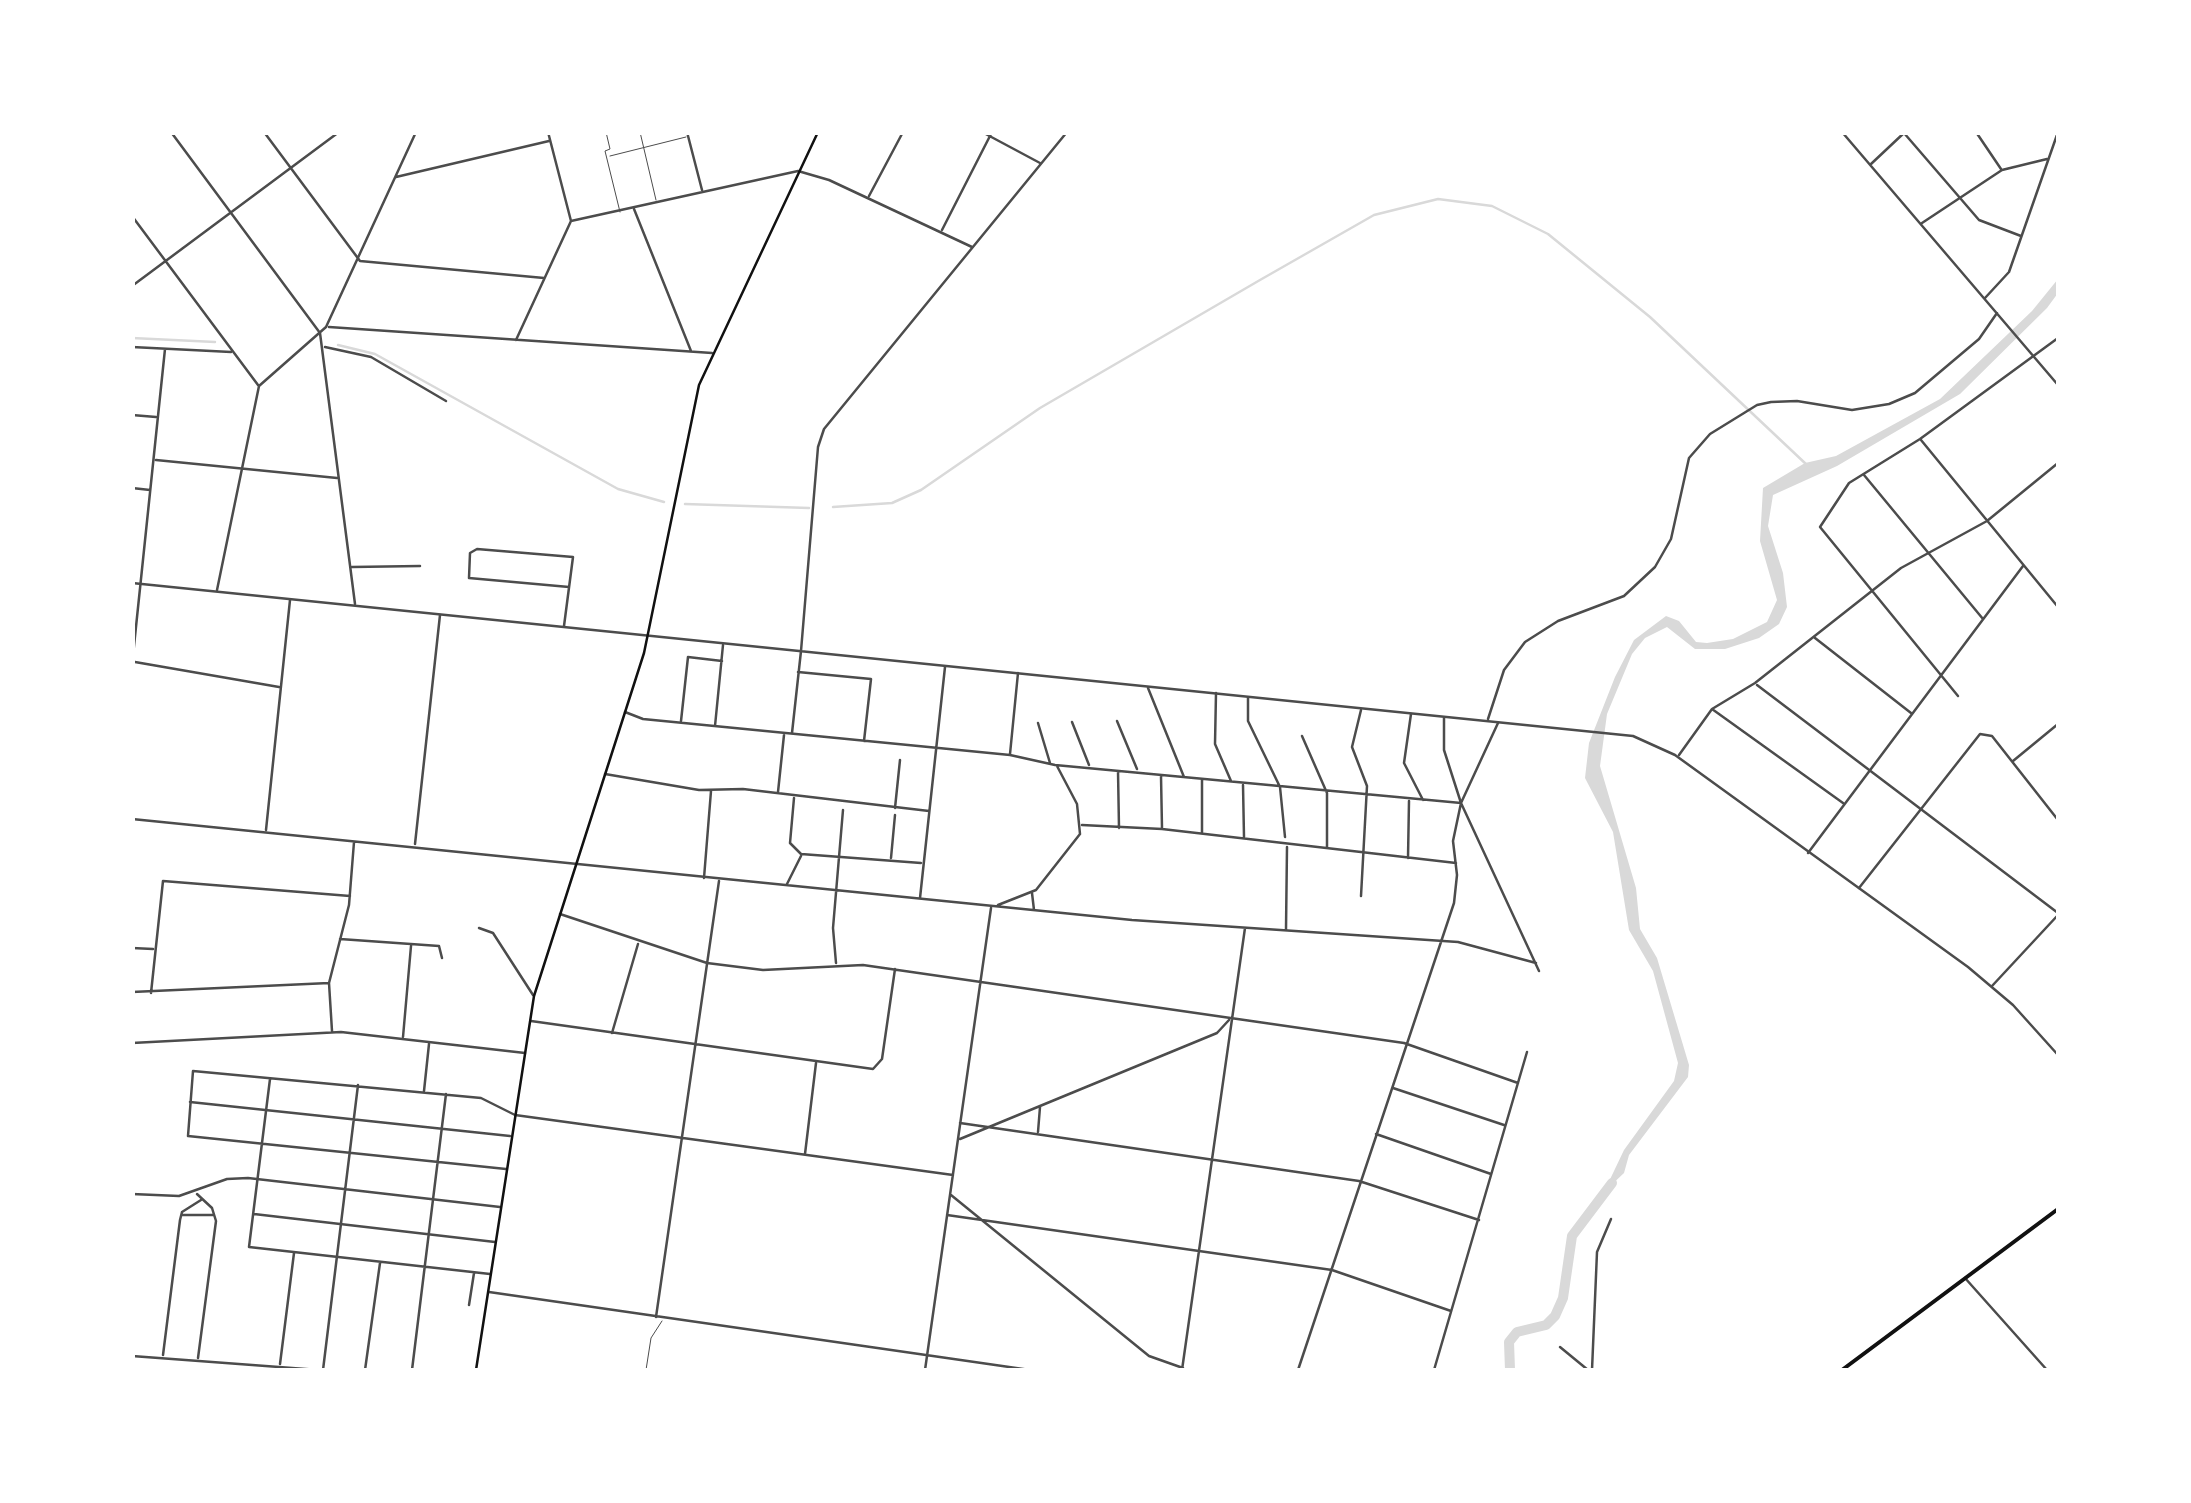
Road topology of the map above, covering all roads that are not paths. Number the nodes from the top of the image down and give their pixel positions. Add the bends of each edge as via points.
1 (170, 132) edge
2 (264, 132) edge
3 (339, 132) edge
4 (416, 132) edge
5 (548, 132) edge
6 (606, 132) edge
7 (640, 132) edge
8 (818, 132) edge
9 (903, 132) edge
10 (982, 132) edge
11 (1067, 132) edge
12 (1842, 132) edge
13 (1976, 132) edge
14 (2058, 132) edge
15 (1905, 133) edge
16 (688, 135) edge
17 (991, 135) edge
18 (550, 140) junction
19 (644, 148) junction
20 (607, 156) junction
21 (2048, 159) junction
22 (1041, 164) junction
23 (1870, 164) junction
24 (290, 168) junction
25 (2002, 170) junction
26 (798, 172) junction
27 (395, 178) junction
28 (702, 191) junction
29 (1960, 197) junction
30 (868, 198) junction
31 (656, 203) junction
32 (634, 208) junction
33 (620, 212) junction
34 (231, 214) junction
35 (132, 216) edge
36 (572, 221) junction
37 (1921, 224) junction
38 (941, 231) junction
39 (2022, 236) junction
40 (973, 248) junction
41 (358, 258) junction
42 (166, 261) junction
43 (544, 278) junction
44 (132, 286) edge
45 (1984, 298) junction
46 (1997, 313) junction
47 (326, 326) junction
48 (320, 333) junction
49 (2058, 338) edge
50 (516, 340) junction
51 (324, 347) junction
52 (132, 348) edge
53 (165, 349) junction
54 (232, 352) junction
55 (692, 352) junction
56 (712, 353) junction
57 (2034, 356) junction
58 (2058, 385) edge
59 (259, 386) junction
60 (446, 401) dead end
61 (132, 416) edge
62 (158, 417) junction
63 (1920, 439) junction
64 (154, 460) junction
65 (2058, 463) edge
66 (241, 468) junction
67 (1863, 474) junction
68 (339, 478) junction
69 (132, 488) edge
70 (151, 490) junction
71 (1987, 522) junction
72 (1930, 553) junction
73 (132, 561) edge
74 (143, 562) junction
75 (350, 566) junction
76 (420, 566) dead end
77 (2023, 566) junction
78 (132, 584) edge
79 (141, 584) junction
80 (569, 588) junction
81 (216, 592) junction
82 (2058, 593) edge
83 (1870, 594) junction
84 (2052, 599) junction
85 (290, 600) junction
86 (356, 607) junction
87 (2058, 607) edge
88 (440, 615) junction
89 (1983, 619) junction
90 (564, 627) junction
91 (648, 636) junction
92 (1814, 636) junction
93 (724, 643) junction
94 (801, 651) junction
95 (722, 661) junction
96 (133, 663) edge
97 (945, 666) junction
98 (798, 672) junction
99 (1018, 673) junction
100 (1940, 676) junction
101 (1755, 683) junction
102 (1148, 686) junction
103 (280, 687) junction
104 (1216, 693) junction
105 (1958, 696) dead end
106 (1248, 697) junction
107 (1361, 708) junction
108 (1712, 709) junction
109 (625, 712) junction
110 (1411, 713) junction
111 (1912, 714) junction
112 (1444, 716) junction
113 (1117, 721) dead end
114 (1488, 721) junction
115 (1072, 722) dead end
116 (1499, 722) junction
117 (681, 723) junction
118 (1038, 723) dead end
119 (2058, 724) edge
120 (715, 726) junction
121 (784, 734) junction
122 (791, 734) junction
123 (1302, 736) dead end
124 (863, 742) junction
125 (936, 749) junction
126 (1010, 755) junction
127 (1678, 758) junction
128 (900, 760) dead end
129 (2012, 762) junction
130 (1050, 763) junction
131 (1056, 765) junction
132 (1089, 767) junction
133 (1118, 769) junction
134 (1137, 770) junction
135 (1870, 770) junction
136 (605, 774) junction
137 (1161, 774) junction
138 (1184, 777) junction
139 (1202, 779) junction
140 (1231, 782) junction
141 (1243, 784) junction
142 (1280, 787) junction
143 (711, 790) junction
144 (778, 793) junction
145 (1327, 793) junction
146 (1367, 796) junction
147 (794, 797) junction
148 (1409, 800) junction
149 (1423, 802) junction
150 (1461, 803) junction
151 (1844, 804) junction
152 (895, 808) junction
153 (842, 810) dead end
154 (1920, 811) junction
155 (929, 812) junction
156 (895, 815) dead end
157 (132, 819) edge
158 (2058, 820) edge
159 (1082, 825) junction
160 (1119, 829) junction
161 (1162, 829) junction
162 (266, 832) junction
163 (1202, 833) junction
164 (1285, 837) dead end
165 (1244, 838) junction
166 (354, 840) junction
167 (1287, 844) junction
168 (415, 845) junction
169 (1327, 850) junction
170 (1808, 853) junction
171 (801, 854) junction
172 (838, 856) junction
173 (1365, 856) junction
174 (891, 860) junction
175 (1408, 860) junction
176 (576, 863) junction
177 (1456, 863) junction
178 (923, 864) junction
179 (704, 878) junction
180 (719, 879) junction
181 (785, 886) junction
182 (1858, 888) junction
183 (836, 891) junction
184 (1032, 893) junction
185 (350, 896) junction
186 (1362, 896) dead end
187 (920, 899) junction
188 (991, 906) junction
189 (1035, 911) junction
190 (559, 914) junction
191 (2058, 914) edge
192 (479, 928) dead end
193 (1245, 928) junction
194 (1286, 931) junction
195 (339, 939) junction
196 (1438, 941) junction
197 (638, 943) junction
198 (411, 944) junction
199 (132, 948) edge
200 (155, 950) junction
201 (442, 958) dead end
202 (707, 963) junction
203 (1536, 964) junction
204 (836, 965) junction
205 (895, 969) junction
206 (1540, 971) dead end
207 (980, 981) junction
208 (329, 984) junction
209 (1992, 986) junction
210 (132, 992) edge
211 (151, 992) junction
212 (534, 996) junction
213 (1230, 1018) junction
214 (530, 1021) junction
215 (332, 1032) junction
216 (612, 1032) junction
217 (403, 1039) junction
218 (429, 1042) junction
219 (132, 1043) edge
220 (1404, 1043) junction
221 (694, 1044) junction
222 (1527, 1052) dead end
223 (524, 1053) junction
224 (2058, 1055) edge
225 (816, 1061) junction
226 (270, 1077) junction
227 (1518, 1083) junction
228 (358, 1085) junction
229 (1390, 1088) junction
230 (424, 1092) junction
231 (446, 1094) junction
232 (189, 1102) junction
233 (1040, 1107) junction
234 (266, 1109) junction
235 (514, 1115) junction
236 (354, 1118) junction
237 (960, 1122) junction
238 (991, 1126) junction
239 (1506, 1126) junction
240 (442, 1128) junction
241 (1038, 1134) junction
242 (1375, 1134) junction
243 (511, 1136) junction
244 (681, 1138) junction
245 (958, 1140) junction
246 (262, 1144) junction
247 (350, 1152) junction
248 (805, 1155) junction
249 (1212, 1160) junction
250 (438, 1162) junction
251 (506, 1170) junction
252 (1492, 1174) junction
253 (953, 1176) junction
254 (256, 1178) junction
255 (1359, 1181) junction
256 (345, 1188) junction
257 (196, 1193) junction
258 (132, 1194) edge
259 (950, 1194) junction
260 (432, 1198) junction
261 (202, 1199) junction
262 (500, 1208) junction
263 (2058, 1209) edge
264 (254, 1214) junction
265 (216, 1215) junction
266 (947, 1215) junction
267 (181, 1216) junction
268 (1610, 1219) dead end
269 (980, 1220) junction
270 (1479, 1220) junction
271 (341, 1224) junction
272 (428, 1233) junction
273 (494, 1242) junction
274 (1199, 1251) junction
275 (294, 1252) junction
276 (337, 1257) junction
277 (380, 1261) junction
278 (424, 1266) junction
279 (1332, 1270) junction
280 (474, 1272) junction
281 (490, 1274) junction
282 (1965, 1277) junction
283 (487, 1292) junction
284 (469, 1306) dead end
285 (1452, 1311) junction
286 (656, 1317) junction
287 (662, 1318) junction
288 (1560, 1346) dead end
289 (927, 1355) junction
290 (132, 1356) edge
291 (163, 1357) junction
292 (198, 1359) junction
293 (254, 1364) junction
294 (280, 1366) junction
295 (1182, 1369) edge
296 (254, 1370) edge
297 (321, 1370) edge
298 (365, 1370) edge
299 (412, 1370) edge
300 (476, 1370) edge
301 (646, 1370) edge
302 (925, 1370) edge
303 (1030, 1370) edge
304 (1298, 1370) edge
305 (1434, 1370) edge
306 (1590, 1370) edge
307 (1842, 1370) edge
308 (2047, 1370) edge

1 - 34 street
2 - 24 street
3 - 24 street
4 - 27 street
5 - 18 street
6 - 20 lane
7 - 19 lane
8 - 26 main road
9 - 30 street
10 - 17 street
11 - 22 street
12 - 23 street
13 - 25 street
14 - 21 street
15 - 23 street
15 - 29 street
16 - 19 lane
16 - 28 street
17 - 22 street
17 - 38 street
18 - 27 street
18 - 36 street
19 - 20 lane
19 - 31 lane
20 - 33 lane
21 - 25 street
21 - 39 street
22 - 40 street
23 - 37 street
24 - 34 street
24 - 41 street
25 - 29 street
26 - 28 street
26 - 30 street
26 - 56 main road
27 - 41 street
28 - 31 street
29 - 37 street
29 - 39 street via 1979,220
30 - 38 street
31 - 32 street
32 - 33 street
32 - 55 street
33 - 36 street
34 - 42 street
34 - 48 street
35 - 42 street
36 - 43 street
37 - 45 street
38 - 40 street
39 - 45 street via 2006,278
40 - 94 street via 821,434
41 - 43 street
41 - 47 street
42 - 44 street
42 - 54 street
43 - 50 street
45 - 46 street
46 - 57 street
46 - 114 street via 1927,382 1889,404 1852,410 1796,401 1756,405 1710,434 1689,458 1671,538 1656,567 1624,596 1558,621 1525,642 1504,670
47 - 48 street
47 - 50 street
48 - 51 street
48 - 59 street
49 - 57 street
50 - 55 street
51 - 60 street via 371,357
51 - 68 street
52 - 53 street
53 - 54 street
53 - 62 street
54 - 59 street
55 - 56 street
56 - 91 main road via 696,398
57 - 58 street
57 - 63 street
59 - 66 street
61 - 62 street
62 - 64 street
63 - 67 street
63 - 71 street
64 - 66 street
64 - 70 street
65 - 71 street
66 - 68 street
66 - 81 street
67 - 72 street
67 - 83 street via 1845,488 1819,530
68 - 75 street
69 - 70 street
70 - 74 street
71 - 72 street
71 - 77 street
72 - 83 street
72 - 89 street
73 - 74 street
74 - 79 street
75 - 76 street
75 - 86 street
77 - 84 street
77 - 89 street
78 - 79 street
79 - 81 street
79 - 96 street
80 - 80 street via 573,558 470,553 469,578
80 - 90 street
81 - 85 street
82 - 84 street
83 - 92 street
83 - 100 street
84 - 87 street
85 - 86 street
85 - 103 street
86 - 88 street
88 - 90 street
88 - 168 street
89 - 100 street
90 - 91 street
91 - 93 street
91 - 109 main road
92 - 101 street
92 - 111 street
93 - 94 street
93 - 95 street
94 - 97 street
94 - 98 street
95 - 117 street via 688,657
95 - 120 street
96 - 103 street
97 - 99 street
97 - 125 street
98 - 122 street
98 - 124 street via 871,679
99 - 102 street
99 - 126 street
100 - 105 street
100 - 111 street
101 - 108 street
101 - 135 street
102 - 104 street
102 - 138 street
103 - 162 street
104 - 106 street
104 - 140 street via 1216,744
106 - 107 street
106 - 142 street via 1248,721
107 - 110 street
107 - 146 street via 1352,747
108 - 127 street
108 - 151 street
109 - 117 street
109 - 136 main road
110 - 112 street
110 - 149 street via 1404,763
111 - 135 street
112 - 114 street
112 - 150 street via 1444,750
113 - 134 street
114 - 116 street
115 - 132 street
116 - 127 street via 1648,740
116 - 150 street
117 - 120 street
118 - 130 street
119 - 129 street
120 - 121 street
121 - 122 street
121 - 144 street
122 - 124 street
123 - 145 street
124 - 125 street
125 - 126 street
125 - 155 street
126 - 130 street
127 - 170 street
128 - 152 street
129 - 154 street via 1984,733
129 - 158 street
130 - 131 street
131 - 132 street
131 - 159 street
132 - 133 street
133 - 134 street
133 - 160 street
134 - 137 street
135 - 151 street
135 - 154 street
136 - 143 street
136 - 176 main road
137 - 138 street
137 - 161 street
138 - 139 street
139 - 140 street
139 - 163 street
140 - 141 street
141 - 142 street
141 - 165 street
142 - 145 street
142 - 164 street
143 - 144 street
143 - 179 street
144 - 147 street
145 - 146 street
145 - 169 street
146 - 148 street
146 - 173 street
147 - 152 street
147 - 171 street via 790,843
148 - 149 street
148 - 175 street
149 - 150 street
150 - 177 street via 1454,826
150 - 203 street
151 - 170 street
152 - 155 street
153 - 172 street
154 - 182 street
154 - 191 street
155 - 178 street
156 - 174 street
157 - 162 street
159 - 160 street
159 - 184 street
160 - 161 street
161 - 163 street
162 - 166 street
163 - 165 street
165 - 167 street
166 - 168 street
166 - 185 street
167 - 169 street
167 - 194 street
168 - 176 street
169 - 173 street
170 - 182 street
171 - 172 street
171 - 181 street
172 - 174 street
172 - 183 street
173 - 175 street
173 - 186 street
174 - 178 street
175 - 177 street
176 - 179 street
176 - 190 main road
177 - 196 street via 1454,904
178 - 187 street
179 - 180 street
180 - 181 street
180 - 202 street
181 - 183 street
182 - 209 street
183 - 187 street
183 - 204 street
184 - 188 street
184 - 189 street
185 - 195 street
185 - 200 street via 163,881
187 - 188 street
188 - 189 street
188 - 207 street
189 - 193 street
190 - 197 street
190 - 212 main road
191 - 209 street
192 - 212 street via 493,933
193 - 194 street
193 - 213 street
194 - 196 street
195 - 198 street
195 - 208 street
196 - 203 street
196 - 220 street
197 - 202 street
197 - 216 street
198 - 201 street via 443,948
198 - 217 street
199 - 200 street
200 - 211 street
202 - 204 street via 763,970
202 - 221 street
203 - 206 street
204 - 205 street
205 - 207 street
205 - 225 street via 878,1067
207 - 213 street
207 - 237 street
208 - 211 street
208 - 215 street
209 - 224 street
210 - 211 street
212 - 214 main road
213 - 220 street
213 - 233 street via 1217,1033
213 - 249 street
214 - 216 street
214 - 223 main road
215 - 217 street
215 - 219 street
216 - 221 street
217 - 218 street
218 - 223 street
218 - 230 street
220 - 227 street
220 - 229 street
221 - 225 street
221 - 244 street
222 - 227 street
223 - 235 main road
225 - 248 street
226 - 228 street
226 - 232 street via 194,1071
226 - 234 street
227 - 239 street
228 - 230 street
228 - 236 street
229 - 239 street
229 - 242 street
230 - 231 street
231 - 235 street via 493,1101
231 - 240 street
232 - 234 street
232 - 246 street via 186,1134
233 - 238 street
233 - 241 street
234 - 236 street
234 - 246 street
235 - 243 main road
235 - 244 street
236 - 240 street
236 - 247 street
237 - 238 street
237 - 245 street
238 - 241 street
238 - 245 street
239 - 252 street
240 - 243 street
240 - 250 street
241 - 249 street
242 - 252 street
242 - 255 street
243 - 251 main road
244 - 248 street
244 - 286 street
245 - 253 street
246 - 247 street
246 - 254 street
247 - 250 street
247 - 256 street
248 - 253 street
249 - 255 street
249 - 274 street
250 - 251 street
250 - 260 street
251 - 262 main road
252 - 270 street
253 - 259 street
254 - 256 street
254 - 257 street via 227,1179
254 - 264 street
255 - 270 street
255 - 279 street
256 - 260 street
256 - 271 street
257 - 258 street
257 - 261 street
259 - 266 street
259 - 269 street
260 - 262 street
260 - 272 street
261 - 265 street
261 - 267 street
262 - 273 main road
263 - 282 main road
264 - 271 street
264 - 275 street via 249,1247
265 - 267 street
265 - 292 street
266 - 269 street
266 - 289 street
267 - 291 street
268 - 306 street via 1598,1246
269 - 274 street
269 - 295 street via 1149,1356
270 - 285 street
271 - 272 street
271 - 276 street
272 - 273 street
272 - 278 street
273 - 281 main road
274 - 279 street
274 - 295 street
275 - 276 street
275 - 294 street
276 - 277 street
276 - 297 street
277 - 278 street
277 - 298 street
278 - 280 street
278 - 299 street
279 - 285 street
279 - 304 street
280 - 281 street
280 - 284 street
281 - 283 main road
282 - 307 main road
282 - 308 street
283 - 286 street
283 - 300 main road
285 - 305 street
286 - 287 street
287 - 289 street
287 - 301 lane
288 - 306 street
289 - 302 street
289 - 303 street
290 - 291 street
291 - 292 street
292 - 293 street
293 - 294 street
293 - 296 street
294 - 297 street

